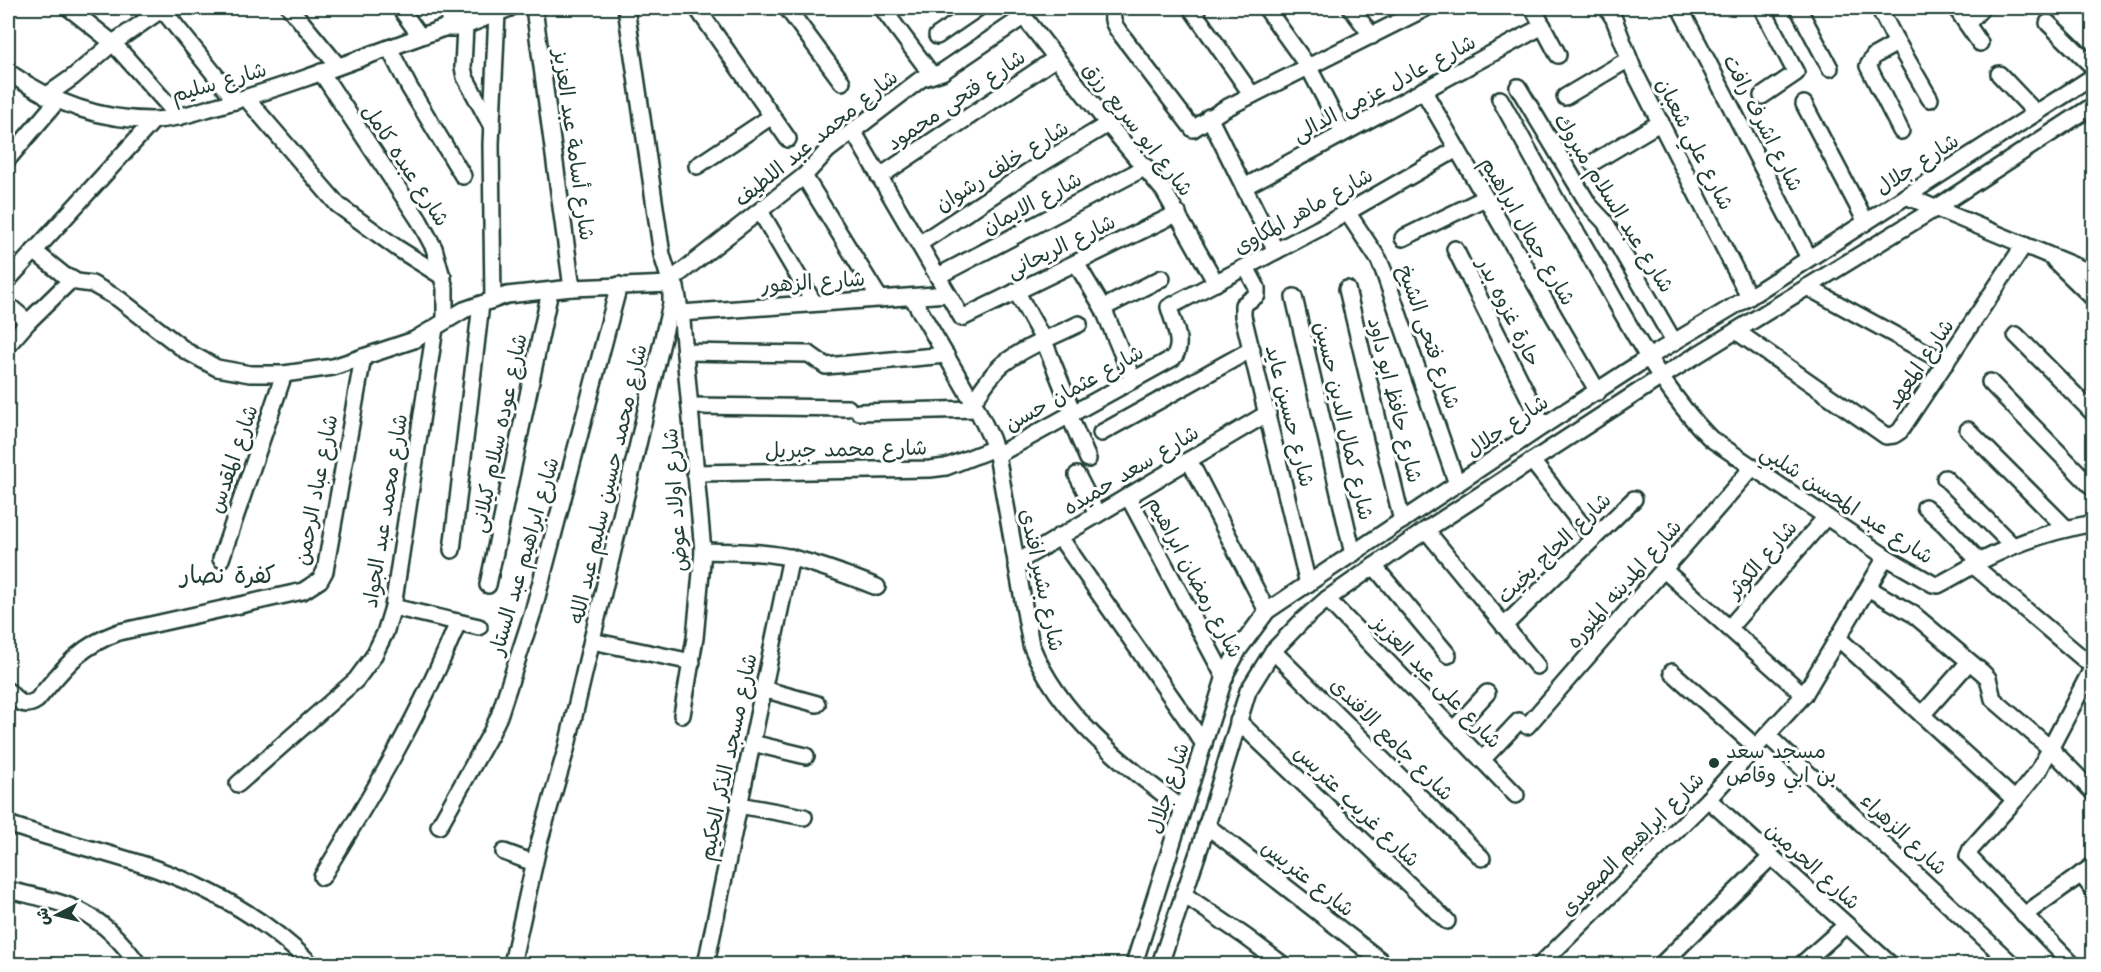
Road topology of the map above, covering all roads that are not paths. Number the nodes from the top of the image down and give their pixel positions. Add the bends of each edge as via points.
1 (69, 8) edge
2 (163, 8) edge
3 (290, 8) edge
4 (400, 8) edge
5 (474, 8) edge
6 (534, 8) edge
7 (626, 8) edge
8 (697, 8) edge
9 (787, 8) edge
10 (882, 8) edge
11 (978, 8) edge
12 (1114, 8) edge
13 (1191, 8) edge
14 (1266, 8) edge
15 (1351, 8) edge
16 (1533, 8) edge
17 (1607, 8) edge
18 (1680, 8) edge
19 (1762, 8) edge
20 (1798, 8) edge
21 (1879, 8) edge
22 (1956, 8) edge
23 (1982, 8) edge
24 (1420, 9) edge
25 (504, 10) edge
26 (1020, 12) edge
27 (2048, 23) dead end
28 (1967, 24) junction
29 (465, 26) junction
30 (1543, 26) junction
31 (444, 28) junction
32 (420, 36) junction
33 (937, 36) dead end
34 (1372, 36) junction
35 (113, 43) junction
36 (1897, 43) junction
37 (1980, 43) dead end
38 (389, 48) junction
39 (1558, 55) dead end
40 (1056, 58) junction
41 (1629, 60) junction
42 (338, 66) junction
43 (1309, 68) junction
44 (1830, 68) dead end
45 (2094, 68) edge
46 (8, 72) edge
47 (321, 72) junction
48 (1999, 74) dead end
49 (932, 75) junction
50 (2094, 76) edge
51 (842, 82) dead end
52 (1518, 87) dead end
53 (1423, 90) junction
54 (1252, 95) junction
55 (1762, 96) dead end
56 (1565, 97) dead end
57 (52, 98) junction
58 (241, 99) junction
59 (1500, 99) dead end
60 (1930, 99) dead end
61 (1804, 104) dead end
62 (2094, 105) edge
63 (2036, 112) junction
64 (772, 116) junction
65 (179, 117) junction
66 (1209, 117) junction
67 (154, 120) junction
68 (1661, 122) junction
69 (1108, 124) junction
70 (492, 127) junction
71 (853, 131) junction
72 (1901, 131) dead end
73 (1343, 133) junction
74 (788, 139) dead end
75 (1457, 149) junction
76 (8, 159) edge
77 (1592, 163) dead end
78 (697, 166) dead end
79 (1146, 167) junction
80 (463, 176) dead end
81 (804, 176) junction
82 (879, 177) junction
83 (1244, 187) junction
84 (1906, 196) junction
85 (1485, 198) junction
86 (1936, 208) junction
87 (760, 211) junction
88 (1347, 212) junction
89 (1178, 213) junction
90 (1866, 222) junction
91 (1403, 238) dead end
92 (919, 244) junction
93 (2024, 245) junction
94 (1455, 249) dead end
95 (34, 250) junction
96 (1276, 250) junction
97 (2049, 255) junction
98 (1809, 258) junction
99 (1076, 263) junction
100 (1246, 267) junction
101 (2094, 274) edge
102 (938, 276) junction
103 (443, 277) junction
104 (1162, 278) dead end
105 (72, 279) junction
106 (8, 280) edge
107 (671, 283) junction
108 (1216, 283) junction
109 (619, 285) junction
110 (1807, 287) junction
111 (572, 288) junction
112 (1347, 289) dead end
113 (550, 291) junction
114 (1016, 291) junction
115 (948, 294) junction
116 (912, 297) junction
117 (1294, 297) dead end
118 (1749, 297) junction
119 (880, 299) junction
120 (2094, 299) edge
121 (487, 302) junction
122 (814, 303) junction
123 (8, 305) edge
124 (1103, 308) junction
125 (681, 313) junction
126 (28, 322) junction
127 (440, 324) junction
128 (1079, 324) dead end
129 (1736, 331) junction
130 (2016, 335) dead end
131 (1044, 341) junction
132 (1674, 342) junction
133 (8, 345) edge
134 (1252, 349) junction
135 (685, 352) junction
136 (946, 355) junction
137 (363, 357) junction
138 (1649, 357) junction
139 (1173, 358) joint
140 (1947, 363) junction
141 (284, 374) junction
142 (1661, 378) junction
143 (1133, 380) junction
144 (1990, 382) dead end
145 (1598, 392) junction
146 (975, 405) junction
147 (690, 406) junction
148 (1071, 414) junction
149 (1268, 414) junction
150 (2094, 414) edge
151 (1543, 426) junction
152 (1968, 430) dead end
153 (1101, 433) dead end
154 (996, 452) junction
155 (1088, 459) dead end
156 (1189, 460) junction
157 (1533, 461) junction
158 (1752, 468) junction
159 (695, 473) junction
160 (1077, 475) dead end
161 (1945, 478) dead end
162 (1457, 484) junction
163 (2094, 489) edge
164 (1128, 496) junction
165 (1634, 499) dead end
166 (1925, 507) dead end
167 (1097, 514) junction
168 (1826, 517) junction
169 (1402, 521) junction
170 (2094, 523) edge
171 (2066, 528) junction
172 (1426, 530) junction
173 (1059, 536) junction
174 (1593, 539) junction
175 (2013, 546) junction
176 (452, 550) dead end
177 (703, 551) junction
178 (1353, 554) junction
179 (791, 557) junction
180 (1886, 557) junction
181 (221, 558) dead end
182 (1016, 563) junction
183 (1977, 564) junction
184 (1374, 566) junction
185 (1664, 570) junction
186 (1308, 584) junction
187 (488, 585) dead end
188 (877, 587) dead end
189 (1868, 588) junction
190 (1327, 599) junction
191 (393, 607) junction
192 (1267, 611) junction
193 (458, 622) junction
194 (1504, 626) junction
195 (479, 627) dead end
196 (1729, 628) junction
197 (1839, 639) junction
198 (592, 641) junction
199 (1273, 651) junction
200 (1448, 655) dead end
201 (692, 662) junction
202 (1969, 662) junction
203 (1537, 666) dead end
204 (2093, 666) edge
205 (1672, 672) dead end
206 (1225, 678) junction
207 (764, 689) junction
208 (1487, 693) dead end
209 (1804, 695) junction
210 (12, 697) edge
211 (817, 704) dead end
212 (682, 715) dead end
213 (1922, 715) junction
214 (1238, 721) junction
215 (1453, 730) junction
216 (1767, 735) junction
217 (752, 743) junction
218 (1204, 744) junction
219 (1756, 747) junction
220 (2051, 749) junction
221 (806, 756) dead end
222 (1482, 760) junction
223 (238, 784) dead end
224 (2094, 794) edge
225 (1516, 795) dead end
226 (1707, 800) junction
227 (2015, 800) junction
228 (739, 805) junction
229 (1183, 809) junction
230 (804, 817) dead end
231 (8, 824) edge
232 (1206, 825) junction
233 (439, 826) dead end
234 (504, 852) dead end
235 (1771, 857) junction
236 (1482, 858) dead end
237 (534, 863) junction
238 (2087, 869) edge
239 (322, 877) dead end
240 (8, 890) edge
241 (2094, 891) edge
242 (1183, 894) junction
243 (2024, 915) junction
244 (1447, 921) dead end
245 (1846, 925) junction
246 (1166, 961) edge
247 (138, 964) edge
248 (311, 964) edge
249 (512, 964) edge
250 (705, 964) edge
251 (1134, 964) edge
252 (1282, 964) edge
253 (1385, 964) edge
254 (1541, 964) edge
255 (1662, 964) edge
256 (1802, 964) edge
257 (1890, 964) edge
258 (2012, 964) edge
259 (2072, 964) edge

1 - 35 street
2 - 35 street
2 - 58 street
3 - 42 street
4 - 32 street
5 - 31 street, شارع سليم
6 - 111 street, شارع أسامة عبد العزيز
7 - 107 street, شارع محمد حسين سليم عبد الله via 662,255
8 - 64 street
9 - 51 street
10 - 49 street
11 - 33 street
12 - 66 street via 1114,24 1193,129
13 - 54 street
14 - 43 street
15 - 34 street
16 - 30 street
17 - 41 street, شارع علي شعبان
18 - 98 street, شارع اشرف رافت
19 - 55 street via 1796,73
20 - 44 street
21 - 36 street
22 - 28 street
23 - 28 street
24 - 34 street
25 - 29 street, شارع سليم
25 - 70 street
26 - 40 street, شارع ابو سريع رزق
26 - 49 street, شارع محمد عبد اللطيف via 942,72
27 - 45 street
28 - 37 street
29 - 31 street, شارع سليم
29 - 70 street via 465,78
30 - 39 street
30 - 53 street, شارع عادل عزمى الدالى
31 - 32 street, شارع سليم
32 - 38 street, شارع سليم
34 - 43 street
35 - 57 street
35 - 65 street
36 - 60 street
36 - 72 street via 1874,56 1868,66
38 - 42 street, شارع سليم
38 - 80 street
40 - 69 street, شارع ابو سريع رزق
40 - 82 street, شارع فتحى محمود
41 - 56 street
41 - 68 street, شارع علي شعبان
42 - 47 street, شارع سليم
43 - 54 street
43 - 73 street
46 - 57 street, شارع سليم
47 - 58 street, شارع سليم
47 - 103 street, شارع عبده كامل via 419,220
48 - 63 street
49 - 71 street, شارع محمد عبد اللطيف via 921,79
50 - 63 street, شارع جلال
52 - 132 street, شارع عبد السلام مبروك via 1589,205 1605,222
53 - 73 street, شارع عادل عزمى الدالى
53 - 75 street, شارع جمال ابراهيم
54 - 66 street
57 - 67 street, شارع سليم via 96,114
57 - 76 street
58 - 65 street, شارع سليم
58 - 103 street via 338,205
59 - 138 street, شارع عبد المحسن شلبي
61 - 90 street
62 - 86 street, شارع جلال
63 - 84 street, شارع جلال
64 - 74 street
64 - 78 street
65 - 67 street, شارع سليم
66 - 83 street
67 - 95 street
68 - 77 street
68 - 118 street, شارع علي شعبان
69 - 79 street, شارع ابو سريع رزق
69 - 92 street, شارع خلف رشوان
70 - 121 street
71 - 81 street, شارع محمد عبد اللطيف
71 - 82 street
73 - 83 street, شارع عادل عزمى الدالى
75 - 85 street, شارع جمال ابراهيم
75 - 88 street, شارع ماهر المكاوى
79 - 89 street, شارع ابو سريع رزق
79 - 102 street, شارع الايمان
81 - 87 street, شارع محمد عبد اللطيف
81 - 119 street
82 - 92 street
83 - 96 street
84 - 86 street
84 - 90 street, شارع جلال
85 - 91 street
85 - 145 street, شارع جمال ابراهيم
86 - 93 street
86 - 110 street, شارع جلال
87 - 107 street, شارع محمد عبد اللطيف
87 - 122 street
88 - 96 street, شارع ماهر المكاوى
88 - 162 street, شارع فتحى الشيخ via 1384,272
89 - 99 street, شارع الريحانى
89 - 108 street, شارع ابو سريع رزق
90 - 98 street, شارع جلال
92 - 102 street
93 - 97 street
93 - 140 street, شارع المعهد
94 - 151 street, حارة غزوه بدر
95 - 105 street
95 - 106 street
96 - 100 street, شارع ماهر المكاوى
97 - 101 street
97 - 120 street
98 - 118 street, شارع جلال
99 - 114 street, شارع الريحانى
99 - 124 street
100 - 108 street, شارع ماهر المكاوى
100 - 134 street, شارع حسين عايد via 1257,288 1257,295 1243,305
102 - 115 street
103 - 127 street, شارع عبده كامل
104 - 124 street
105 - 126 street
105 - 141 street via 104,289 186,351 217,368 250,374
107 - 109 street
107 - 125 street, شارع اولاد عوض via 679,294
107 - 198 street, شارع محمد حسين سليم عبد الله via 671,304
108 - 139 street, شارع ماهر المكاوى via 1169,307 1179,345
109 - 111 street
109 - 233 street, شارع ابراهيم عبد الستار via 533,612 499,716
110 - 129 street, شارع جلال
110 - 140 street
111 - 113 street
112 - 169 street, شارع حافظ ابو داود
113 - 121 street via 507,295
113 - 187 street, شارع عوده سلام كيلانى
114 - 115 street, شارع الريحانى via 962,318
114 - 131 street
115 - 116 street, شارع الزهور
116 - 119 street, شارع الزهور
116 - 136 street, شارع بشير افندى
117 - 178 street, شارع كمال الدين حسين
118 - 132 street, شارع جلال
119 - 122 street, شارع الزهور
121 - 127 street
121 - 176 street
122 - 125 street, شارع الزهور
123 - 126 street
124 - 143 street
125 - 135 street, شارع اولاد عوض
126 - 133 street
127 - 137 street via 414,340
127 - 191 street, شارع محمد عبد الجواد
128 - 131 street
129 - 140 street, شارع المعهد via 1886,435 1900,431
129 - 142 street, شارع جلال
130 - 150 street
131 - 146 street via 1003,364 987,382
131 - 148 street
132 - 138 street, شارع جلال
134 - 149 street, شارع حسين عايد
134 - 153 street
135 - 136 street via 809,354 826,366
135 - 147 street, شارع اولاد عوض
136 - 146 street, شارع بشير افندى
137 - 141 street via 333,367
137 - 210 street, شارع عباد الرحمن via 325,571 320,580 303,591 101,638 71,660 31,704 24,705
138 - 142 street, شارع عبد المحسن شلبي
138 - 145 street, شارع جلال
139 - 143 street, شارع عثمان حسن
141 - 181 street, شارع المقدس
142 - 157 street, شارع جلال
142 - 158 street, شارع عبد المحسن شلبي via 1711,440
143 - 148 street, شارع عثمان حسن
144 - 163 street
145 - 151 street, شارع جلال
146 - 147 street via 854,410
146 - 154 street, شارع بشير افندى
147 - 159 street, شارع اولاد عوض
148 - 154 street, شارع عثمان حسن
148 - 155 street
149 - 156 street, شارع سعد حميده
149 - 186 street, شارع حسين عايد
151 - 162 street, شارع جلال
152 - 171 street
154 - 159 street, شارع محمد جبريل via 930,469
154 - 182 street, شارع بشير افندى
156 - 164 street, شارع سعد حميده
156 - 192 street
157 - 172 street, شارع جلال
157 - 174 street
158 - 168 street, شارع عبد المحسن شلبي
158 - 185 street, شارع المدينه المنوره
159 - 177 street, شارع اولاد عوض
160 - 167 street
161 - 175 street
162 - 169 street, شارع جلال
164 - 167 street, شارع سعد حميده
164 - 206 street, شارع رمضان ابراهيم
165 - 174 street, شارع الحاج بخيت
166 - 183 street
167 - 173 street, شارع سعد حميده
168 - 180 street, شارع عبد المحسن شلبي
168 - 196 street, شارع الكوثر
169 - 178 street, شارع جلال
170 - 171 street, شارع عبد المحسن شلبي
171 - 175 street, شارع عبد المحسن شلبي
172 - 184 street, شارع جلال
172 - 194 street
173 - 182 street, شارع سعد حميده
173 - 218 street
174 - 194 street, شارع الحاج بخيت
175 - 183 street, شارع عبد المحسن شلبي
177 - 179 street
177 - 201 street, شارع اولاد عوض
178 - 186 street, شارع جلال
179 - 188 street
179 - 207 street, شارع مسجد الذكر الحكيم
180 - 183 street, شارع عبد المحسن شلبي via 1938,585
180 - 189 street, شارع ابراهيم الصعيدى
182 - 229 street, شارع بشير افندى via 1030,645 1066,705 1127,767
183 - 204 street
184 - 190 street, شارع جلال
184 - 200 street
185 - 196 street
185 - 222 street, شارع المدينه المنوره via 1523,723
186 - 192 street, شارع جلال
189 - 197 street, شارع ابراهيم الصعيدى
189 - 202 street via 1913,614
190 - 199 street, شارع جلال
190 - 215 street, شارع على عبد العزيز
191 - 193 street
191 - 223 street, شارع محمد عبد الجواد via 373,657 356,680
192 - 206 street, شارع جلال via 1239,650
193 - 195 street
193 - 239 street via 415,718
194 - 203 street
196 - 209 street
197 - 209 street, شارع ابراهيم الصعيدى
197 - 213 street
198 - 201 street
198 - 237 street, شارع محمد حسين سليم عبد الله
199 - 214 street, شارع جلال via 1248,690
199 - 236 street, شارع جامع الافندى
201 - 212 street, شارع اولاد عوض
202 - 213 street
202 - 220 street via 1988,678 1993,699
204 - 220 street
205 - 219 street
206 - 218 street, شارع جلال
207 - 211 street
207 - 217 street, شارع مسجد الذكر الحكيم
208 - 215 street
209 - 216 street, شارع ابراهيم الصعيدى
213 - 227 street
214 - 232 street, شارع جلال
214 - 244 street, شارع غريب عتريس
215 - 222 street, شارع على عبد العزيز
216 - 219 street, شارع ابراهيم الصعيدى
216 - 258 street, شارع الزهراء
217 - 221 street
217 - 228 street, شارع مسجد الذكر الحكيم
218 - 229 street, شارع جلال
219 - 226 street, شارع ابراهيم الصعيدى
220 - 224 street
220 - 227 street
222 - 225 street, شارع على عبد العزيز
226 - 235 street, شارع الحرمين
226 - 254 street, شارع ابراهيم الصعيدى
227 - 243 street via 1968,856
228 - 230 street
228 - 250 street, شارع مسجد الذكر الحكيم
229 - 251 street, شارع جلال
231 - 248 street via 194,884 268,927
232 - 242 street, شارع جلال
232 - 253 street, شارع عتريس
234 - 237 street
235 - 245 street, شارع الحرمين
235 - 255 street
237 - 249 street, شارع محمد حسين سليم عبد الله
238 - 241 street
238 - 243 street
240 - 247 street via 58,901 92,917 120,941
242 - 246 street, شارع جلال
242 - 252 street
243 - 259 street
245 - 256 street
245 - 257 street, شارع الحرمين

